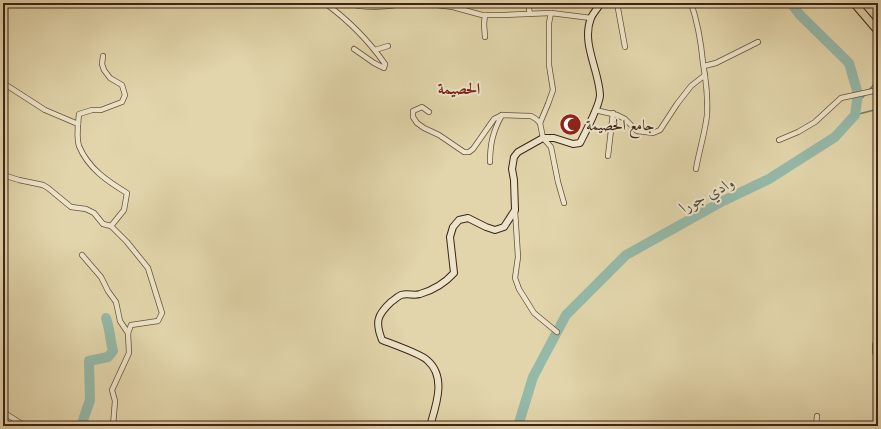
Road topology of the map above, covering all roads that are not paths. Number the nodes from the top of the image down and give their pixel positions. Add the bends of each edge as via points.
1 (325, 3) edge
2 (347, 3) edge
3 (410, 3) edge
4 (421, 3) edge
5 (528, 3) edge
6 (601, 3) edge
7 (617, 3) edge
8 (692, 3) edge
9 (854, 3) edge
10 (354, 4) edge
11 (551, 13) junction
12 (530, 14) junction
13 (485, 15) junction
14 (591, 18) junction
15 (878, 31) edge
16 (485, 37) dead end
17 (758, 42) dead end
18 (388, 46) dead end
19 (626, 48) dead end
20 (354, 49) dead end
21 (375, 50) junction
22 (103, 56) dead end
23 (704, 66) junction
24 (705, 75) junction
25 (3, 83) edge
26 (878, 90) edge
27 (595, 110) junction
28 (429, 112) dead end
29 (613, 114) junction
30 (502, 115) junction
31 (540, 122) junction
32 (78, 124) junction
33 (543, 138) junction
34 (779, 140) dead end
35 (608, 156) dead end
36 (490, 162) dead end
37 (696, 169) dead end
38 (3, 175) edge
39 (564, 203) dead end
40 (515, 210) junction
41 (111, 226) junction
42 (82, 256) dead end
43 (557, 332) dead end
44 (128, 333) junction
45 (878, 337) edge
46 (878, 363) edge
47 (3, 412) edge
48 (817, 416) dead end
49 (24, 426) edge
50 (113, 426) edge
51 (430, 426) edge
52 (816, 426) edge

1 - 21 street
2 - 10 street
3 - 10 street via 383,7
4 - 13 street
5 - 12 street
6 - 14 street
7 - 19 street
8 - 23 street via 698,22
9 - 15 main road
11 - 12 street
11 - 14 street
11 - 31 street via 549,51 552,90
12 - 13 street
13 - 16 street
14 - 27 street via 589,47 600,96
17 - 23 street via 716,63
18 - 21 street
20 - 21 street via 384,68 385,64
22 - 32 street via 104,70 122,86 125,95 122,102 101,110 79,114
23 - 24 street
24 - 29 street via 691,86 660,130 653,133 637,131 625,119
24 - 37 street via 707,114
25 - 32 street via 45,110
26 - 34 street via 841,98 815,122
27 - 29 street
27 - 33 street via 580,143
28 - 30 street via 422,107 417,108 413,111 413,117 424,128 464,152 473,149 494,119
29 - 35 street
30 - 31 street via 531,116
30 - 36 street via 492,140
31 - 33 street
32 - 41 street via 79,145 93,169 127,193 124,210
33 - 39 street via 552,147
33 - 40 street via 514,157 512,169
38 - 41 street via 43,185 71,207 86,209 94,213 103,224
40 - 43 street via 518,257 515,278 519,290 534,313
40 - 51 street via 504,227 495,230 468,218 459,220 453,227 450,237 454,273 445,283 433,289 418,295 396,297 385,307 378,320 382,340 426,358 434,367 439,378
41 - 44 street via 148,268 162,313 158,321 131,325
42 - 44 street via 101,277 116,302 120,321
44 - 50 street via 130,353 112,390 115,401
45 - 46 street via 875,354
47 - 49 street
48 - 52 street

